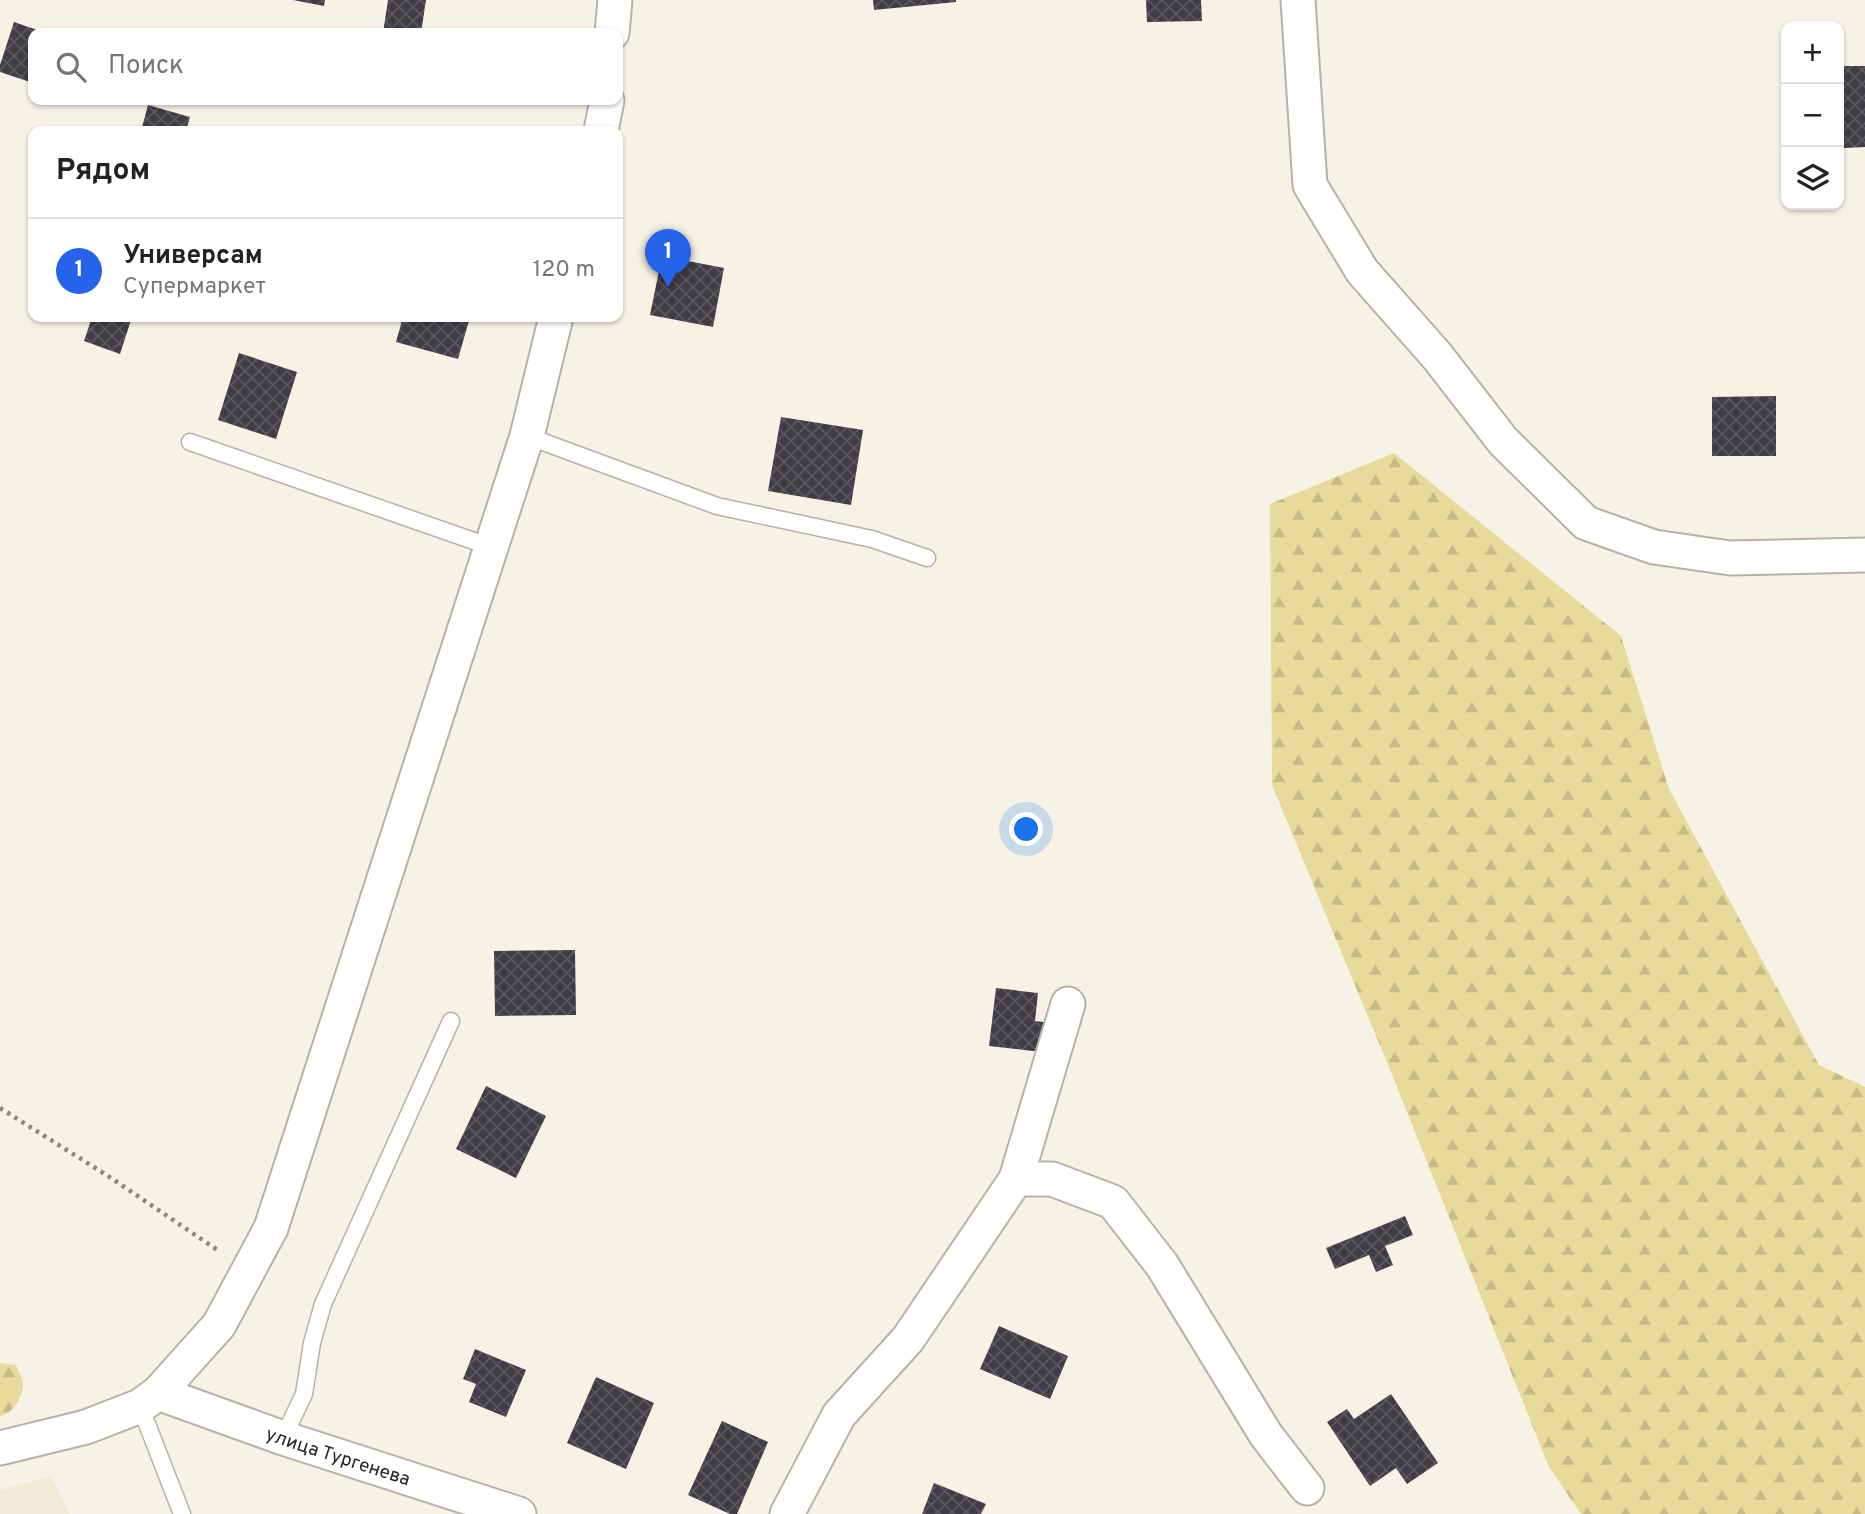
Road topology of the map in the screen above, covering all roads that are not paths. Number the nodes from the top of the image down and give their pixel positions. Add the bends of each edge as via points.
1 (615, 0) edge
2 (1298, 0) edge
3 (612, 28) edge
4 (606, 105) edge
5 (602, 126) edge
6 (555, 322) edge
7 (527, 436) junction
8 (190, 442) dead end
9 (491, 548) junction
10 (1865, 555) edge
11 (927, 558) dead end
12 (1068, 1004) dead end
13 (451, 1021) dead end
14 (1016, 1179) junction
15 (149, 1399) junction
16 (283, 1438) junction
17 (0, 1448) edge
18 (1307, 1488) dead end
19 (182, 1514) edge
20 (519, 1514) edge
21 (787, 1514) edge

1 - 3 street
2 - 10 street via 1310,185 1362,271 1503,441 1586,523 1654,547 1730,558
4 - 5 street
6 - 7 street
7 - 9 street
7 - 11 lane via 718,506 872,539
8 - 9 lane
9 - 15 street via 271,1228 219,1325
12 - 14 street
13 - 16 lane via 323,1304 304,1394
14 - 18 street via 1052,1179 1113,1202 1162,1265 1266,1435
14 - 21 street via 908,1339 839,1415
15 - 16 street, улица Тургенева
15 - 17 street via 86,1427
15 - 19 lane
16 - 20 street, улица Тургенева

